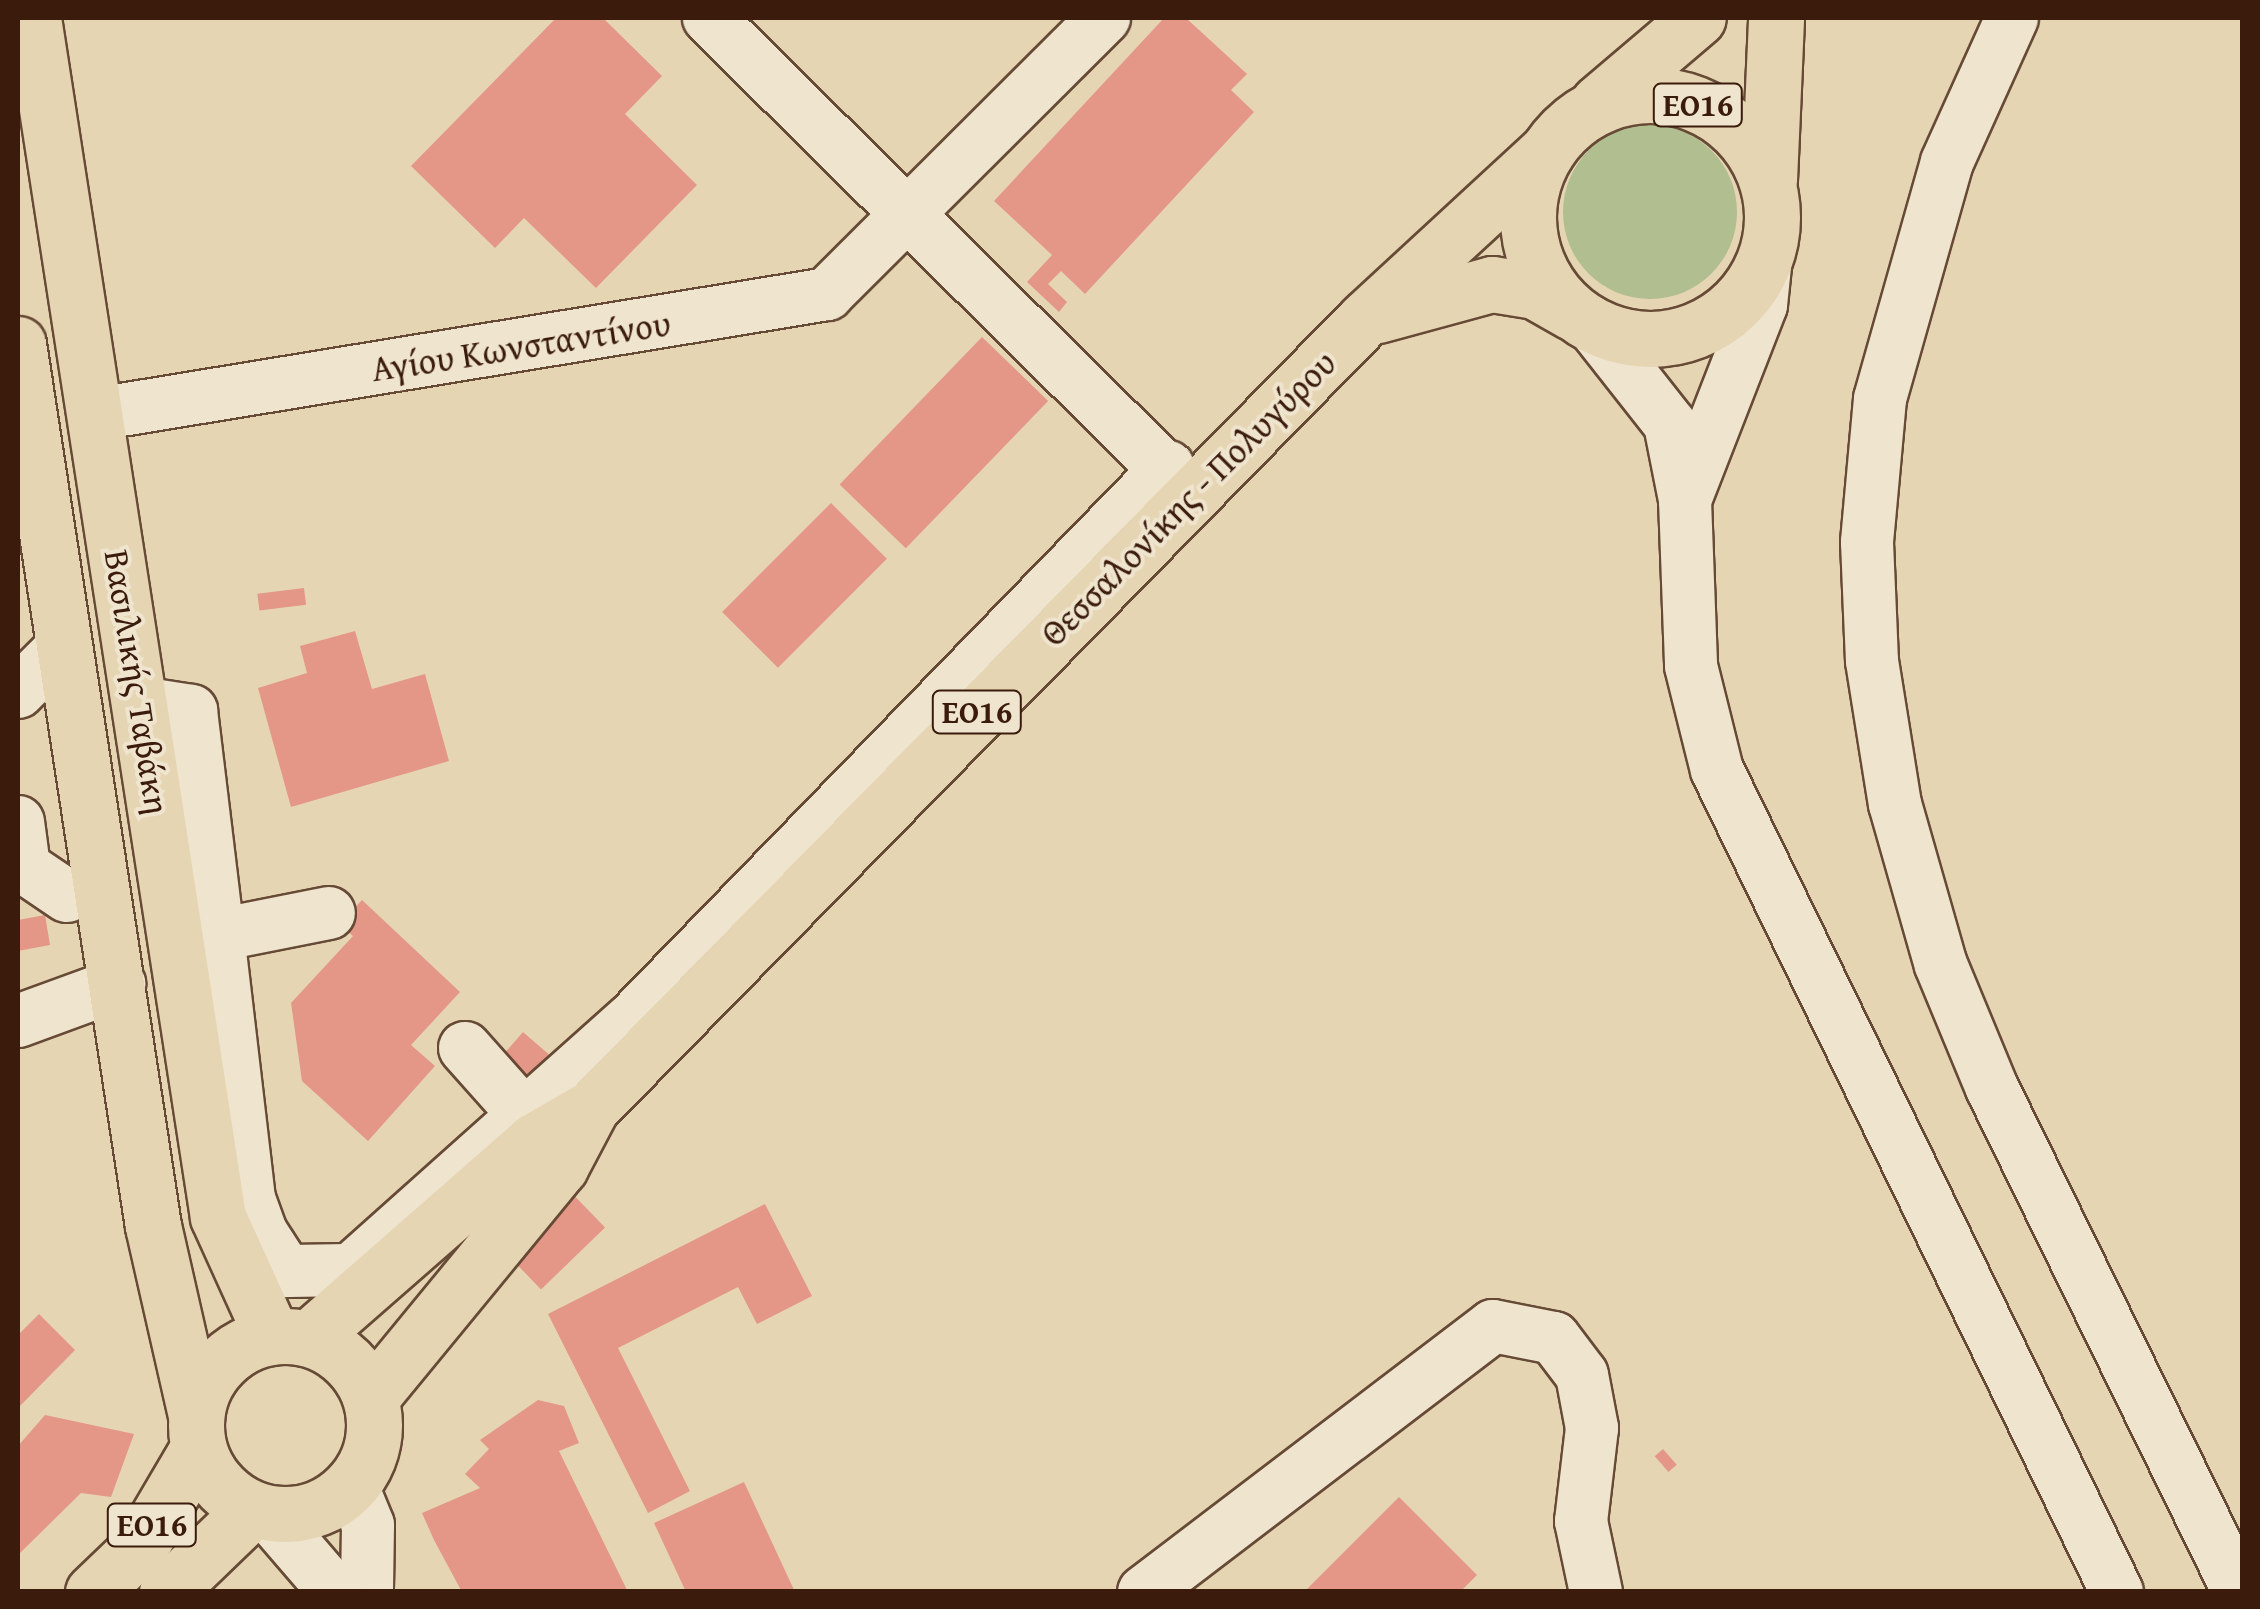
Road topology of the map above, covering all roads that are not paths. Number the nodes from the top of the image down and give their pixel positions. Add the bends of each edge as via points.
1 (34, 18) edge
2 (709, 18) edge
3 (1104, 18) edge
4 (1698, 18) edge
5 (1776, 18) edge
6 (2012, 18) edge
7 (1589, 111) junction
8 (1546, 151) junction
9 (1770, 188) junction
10 (908, 208) junction
11 (1766, 257) junction
12 (1582, 318) junction
13 (1365, 319) junction
14 (18, 344) edge
15 (96, 414) junction
16 (1179, 480) junction
17 (1685, 500) junction
18 (64, 646) junction
19 (18, 692) edge
20 (18, 822) edge
21 (67, 896) dead end
22 (329, 913) dead end
23 (195, 928) junction
24 (119, 984) junction
25 (18, 1021) edge
26 (465, 1048) dead end
27 (591, 1108) junction
28 (523, 1113) junction
29 (291, 1337) junction
30 (371, 1396) junction
31 (197, 1432) junction
32 (352, 1486) junction
33 (261, 1511) junction
34 (93, 1592) edge
35 (166, 1592) edge
36 (335, 1592) edge
37 (367, 1592) edge
38 (1144, 1592) edge
39 (1596, 1592) edge
40 (2116, 1592) edge
41 (2239, 1592) edge

1 - 15 main road, Βασιλικής Ταβάκη
2 - 10 street
3 - 10 street, Αγίου Κωνσταντίνου
4 - 7 main road, ΕΟ16
5 - 9 main road, ΕΟ16
6 - 41 street via 1947,162 1880,398 1867,542 1872,661 1895,804 1941,965 1992,1088
7 - 8 main road, ΕΟ16
7 - 9 main road, ΕΟ16 via 1651,94 1713,111 1758,158
8 - 12 main road via 1532,183 1533,254
8 - 13 main road, Θεσσαλονίκης - Πολυγύρου / ΕΟ16
9 - 11 main road, ΕΟ16
10 - 15 street, Αγίου Κωνσταντίνου via 827,294 784,306
10 - 16 street
11 - 12 main road, ΕΟ16 via 1750,288 1694,331 1642,338
11 - 17 street via 1761,305
12 - 13 main road, Θεσσαλονίκης - Πολυγύρου / ΕΟ16 via 1535,291 1492,284
12 - 17 street via 1670,424
13 - 16 main road, Θεσσαλονίκης - Πολυγύρου / ΕΟ16
14 - 18 main road, Βασιλικής Ταβάκη
15 - 23 main road, Βασιλικής Ταβάκη via 140,702
16 - 27 main road, Θεσσαλονίκης - Πολυγύρου / ΕΟ16
16 - 28 street via 616,1034
17 - 40 street via 1691,666 1717,770
18 - 19 street
18 - 24 main road, Βασιλικής Ταβάκη
20 - 21 street via 24,867
22 - 23 street
23 - 28 street via 248,1199 286,1271 351,1270
23 - 29 main road, Βασιλικής Ταβάκη via 218,1217
24 - 25 street
24 - 31 main road, Βασιλικής Ταβάκη via 152,1226
26 - 28 street
27 - 29 main road, Θεσσαλονίκης - Πολυγύρου / ΕΟ16 via 534,1140
27 - 30 main road, Θεσσαλονίκης - Πολυγύρου / ΕΟ16 via 560,1167
29 - 30 main road via 347,1360
29 - 31 main road, ΕΟ16 via 221,1363
30 - 32 main road via 373,1444
31 - 33 main road, ΕΟ16 via 218,1485
31 - 34 main road, ΕΟ16 via 140,1547
32 - 33 main road via 313,1510
32 - 37 street via 368,1525
33 - 35 main road, ΕΟ16
33 - 36 street
38 - 39 street via 1493,1326 1554,1338 1582,1375 1592,1428 1581,1521

